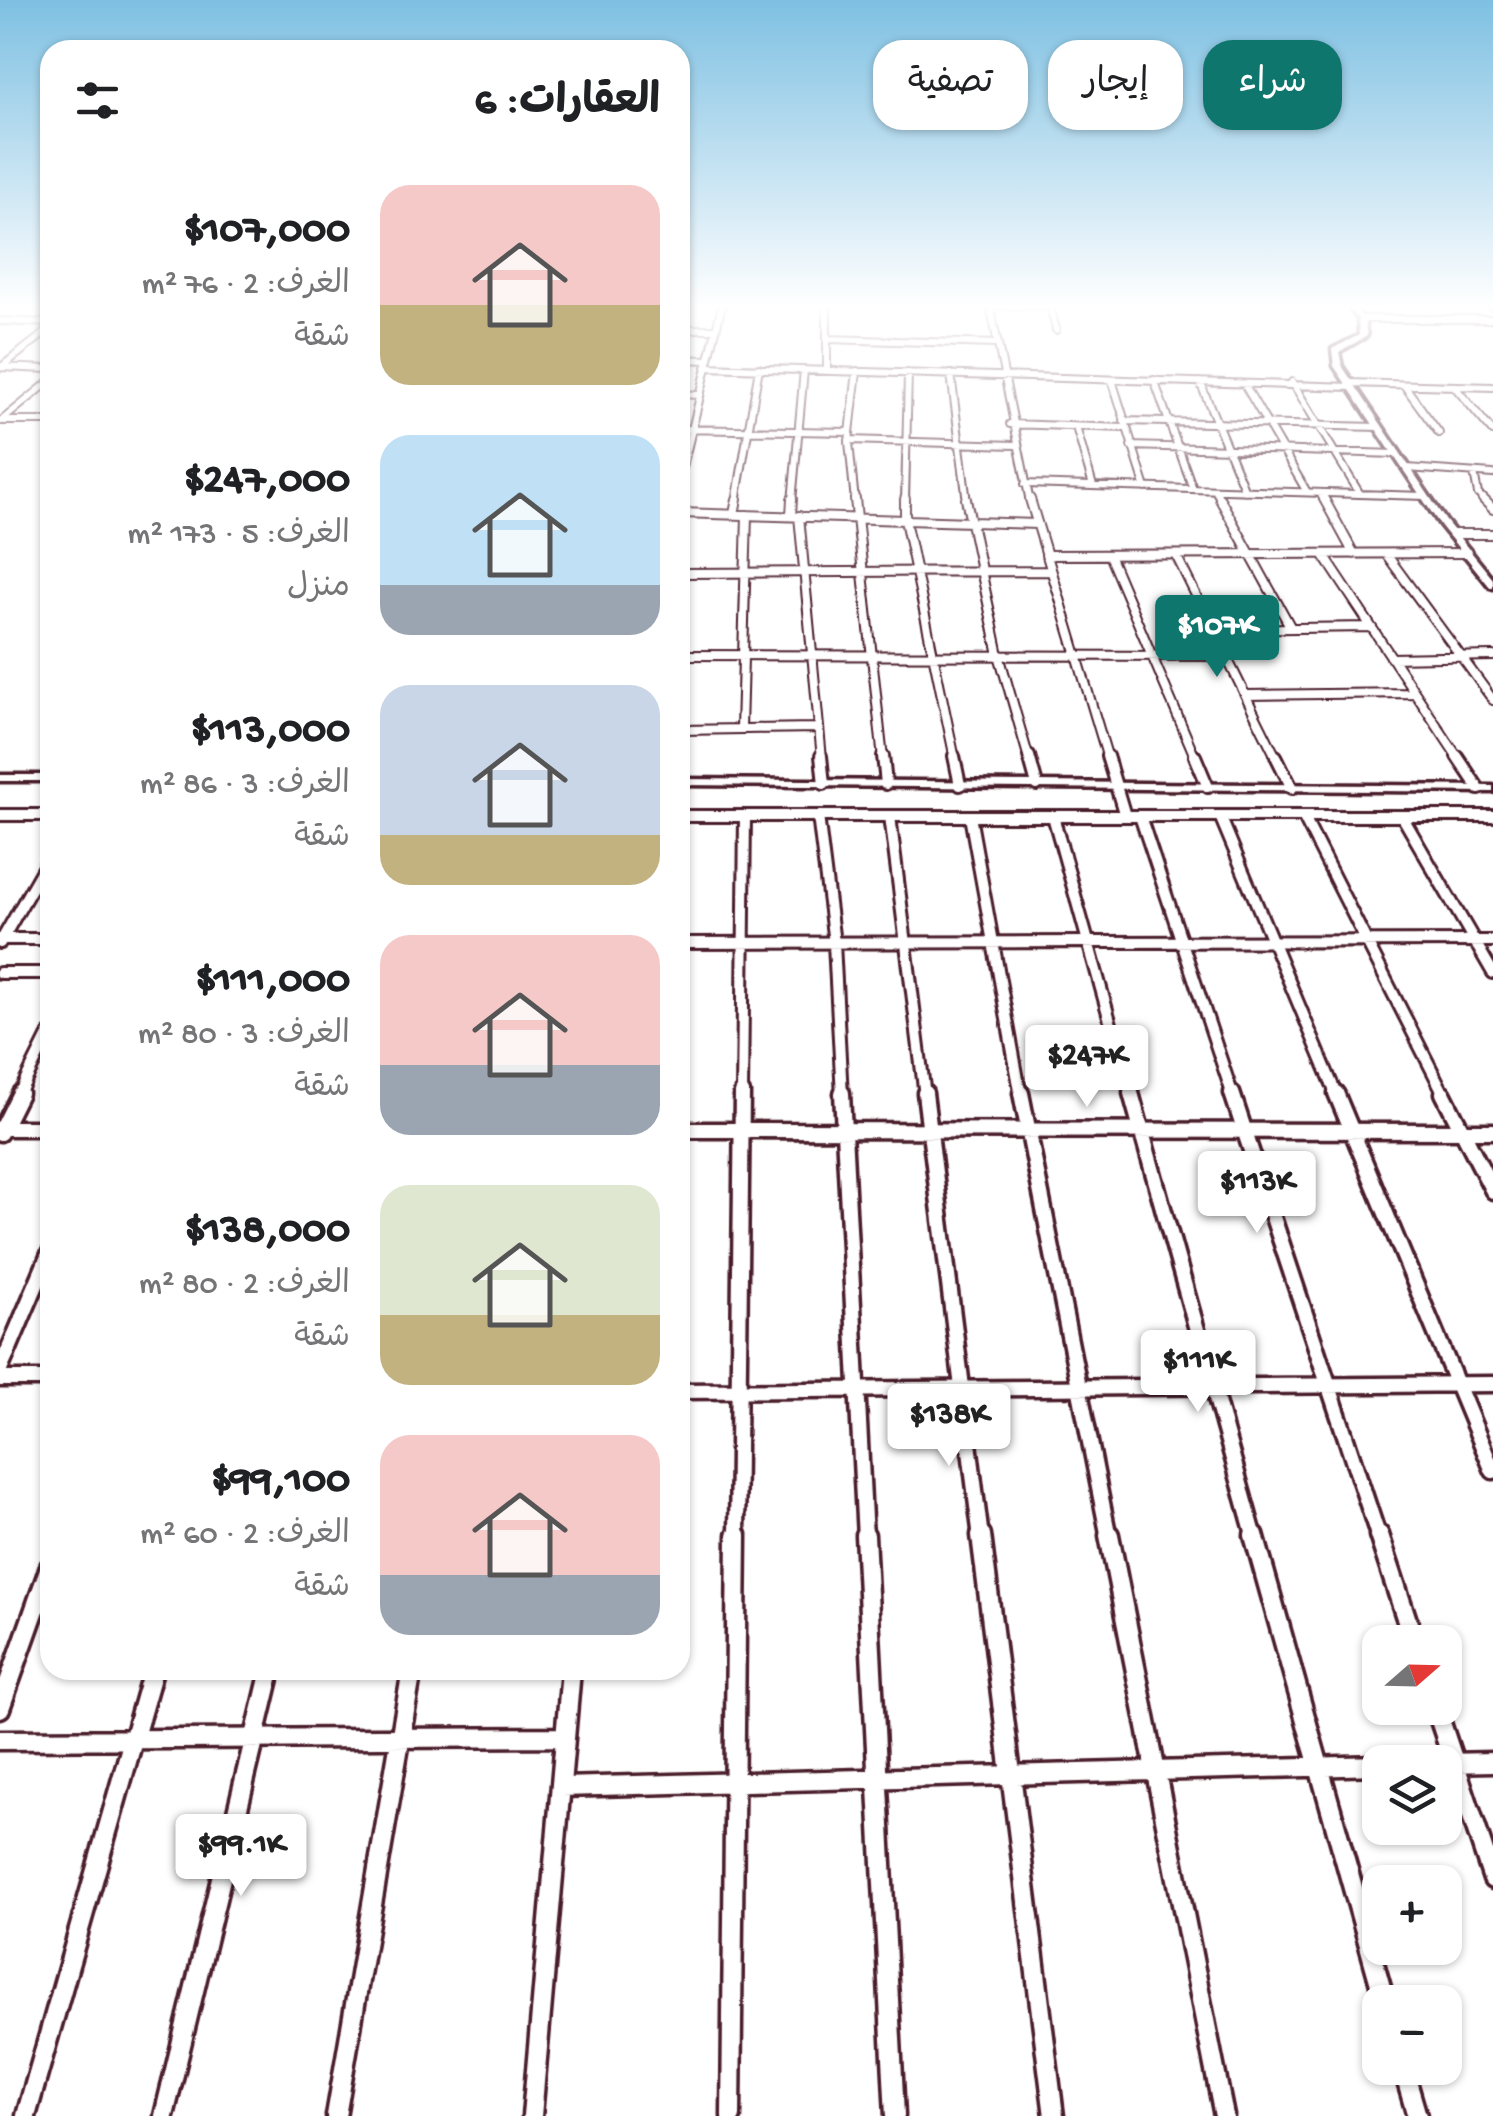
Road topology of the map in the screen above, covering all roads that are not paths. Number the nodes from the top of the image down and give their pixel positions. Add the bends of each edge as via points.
1 (22, 404) edge
2 (697, 404) edge
3 (753, 404) edge
4 (801, 404) edge
5 (853, 404) edge
6 (907, 404) edge
7 (954, 404) edge
8 (1007, 404) edge
9 (1118, 404) edge
10 (1161, 404) edge
11 (1209, 404) edge
12 (1254, 404) edge
13 (1305, 404) edge
14 (1363, 404) edge
15 (1418, 404) edge
16 (1469, 404) edge
17 (0, 421) edge
18 (40, 421) edge
19 (1167, 422) junction
20 (1217, 423) junction
21 (1010, 424) junction
22 (1265, 424) junction
23 (1124, 425) junction
24 (1318, 426) junction
25 (1076, 427) junction
26 (1378, 427) junction
27 (691, 429) junction
28 (748, 430) junction
29 (798, 431) junction
30 (1493, 432) edge
31 (690, 433) edge
32 (1439, 433) dead end
33 (849, 436) junction
34 (906, 442) junction
35 (959, 444) junction
36 (1015, 445) junction
37 (1131, 446) junction
38 (1177, 448) junction
39 (1228, 449) junction
40 (1281, 451) junction
41 (1334, 452) junction
42 (1397, 454) junction
43 (1407, 468) junction
44 (1474, 473) junction
45 (1493, 474) edge
46 (1025, 484) junction
47 (1093, 486) junction
48 (1146, 488) junction
49 (1194, 489) junction
50 (1215, 490) junction
51 (1245, 490) junction
52 (1307, 492) junction
53 (1320, 493) junction
54 (1360, 494) junction
55 (1426, 496) junction
56 (1493, 510) edge
57 (690, 513) edge
58 (734, 514) junction
59 (747, 515) junction
60 (795, 516) junction
61 (856, 518) junction
62 (905, 520) junction
63 (969, 522) junction
64 (1036, 524) junction
65 (1453, 534) junction
66 (1493, 534) edge
67 (1248, 554) junction
68 (1322, 554) junction
69 (1354, 554) junction
70 (1386, 554) junction
71 (1468, 554) junction
72 (1109, 555) junction
73 (1176, 555) junction
74 (1046, 556) junction
75 (1050, 571) junction
76 (803, 572) junction
77 (864, 572) junction
78 (916, 572) junction
79 (980, 572) junction
80 (690, 573) edge
81 (746, 573) junction
82 (1493, 584) edge
83 (1371, 627) junction
84 (1291, 628) junction
85 (1213, 629) junction
86 (745, 654) junction
87 (809, 654) junction
88 (690, 655) edge
89 (875, 655) junction
90 (935, 655) junction
91 (1000, 655) junction
92 (1076, 655) junction
93 (1152, 656) junction
94 (1226, 656) junction
95 (1493, 656) edge
96 (1461, 657) junction
97 (1391, 658) junction
98 (1415, 693) junction
99 (1246, 696) junction
100 (1493, 700) edge
101 (817, 728) junction
102 (741, 729) junction
103 (690, 730) edge
104 (0, 778) edge
105 (40, 778) edge
106 (690, 782) edge
107 (824, 784) junction
108 (886, 784) junction
109 (960, 785) junction
110 (1037, 786) junction
111 (1115, 786) junction
112 (1208, 787) junction
113 (1292, 788) junction
114 (1479, 788) junction
115 (1493, 789) edge
116 (0, 815) edge
117 (40, 815) edge
118 (690, 816) edge
119 (744, 816) junction
120 (818, 816) junction
121 (890, 816) junction
122 (970, 816) junction
123 (1053, 816) junction
124 (1133, 816) junction
125 (1220, 816) junction
126 (1303, 816) junction
127 (1402, 816) junction
128 (1491, 820) edge
129 (40, 873) edge
130 (1, 940) edge
131 (40, 940) edge
132 (1272, 941) junction
133 (1368, 941) junction
134 (1474, 941) junction
135 (1493, 941) edge
136 (905, 942) junction
137 (991, 942) junction
138 (1088, 942) junction
139 (1182, 942) junction
140 (690, 943) edge
141 (743, 943) junction
142 (834, 943) junction
143 (0, 973) edge
144 (40, 973) edge
145 (1493, 973) edge
146 (40, 1052) edge
147 (40, 1128) edge
148 (1, 1130) edge
149 (690, 1130) edge
150 (741, 1130) junction
151 (843, 1130) junction
152 (929, 1131) junction
153 (1029, 1131) junction
154 (1141, 1131) junction
155 (1244, 1131) junction
156 (1352, 1131) junction
157 (1463, 1131) junction
158 (1493, 1131) edge
159 (1493, 1191) edge
160 (40, 1276) edge
161 (0, 1370) edge
162 (0, 1378) edge
163 (40, 1379) edge
164 (1457, 1384) junction
165 (1493, 1384) edge
166 (1212, 1386) junction
167 (1329, 1386) junction
168 (1080, 1388) junction
169 (857, 1389) junction
170 (961, 1389) junction
171 (738, 1390) junction
172 (690, 1391) edge
173 (1493, 1471) edge
174 (40, 1595) edge
175 (1408, 1625) edge
176 (150, 1680) edge
177 (269, 1680) edge
178 (410, 1680) edge
179 (570, 1680) edge
180 (0, 1708) edge
181 (400, 1738) junction
182 (566, 1738) junction
183 (254, 1739) junction
184 (0, 1740) edge
185 (133, 1740) junction
186 (1493, 1762) edge
187 (1462, 1763) edge
188 (1362, 1766) edge
189 (1319, 1767) junction
190 (1156, 1771) junction
191 (1010, 1775) junction
192 (878, 1779) junction
193 (735, 1783) junction
194 (561, 1787) junction
195 (1462, 1796) edge
196 (1493, 1880) edge
197 (1380, 1985) edge
198 (1408, 2085) edge
199 (26, 2116) edge
200 (164, 2116) edge
201 (336, 2116) edge
202 (532, 2116) edge
203 (732, 2116) edge
204 (895, 2116) edge
205 (1054, 2116) edge
206 (1224, 2116) edge
207 (1416, 2116) edge

1 - 17 street
2 - 27 street
3 - 28 street
4 - 29 street
5 - 33 street
6 - 34 street
7 - 35 street
8 - 21 street
9 - 23 street
10 - 19 street
11 - 20 street
12 - 22 street
13 - 24 street
14 - 26 main road
15 - 32 street
16 - 30 street
17 - 18 street
19 - 20 street
19 - 23 street
19 - 38 street
20 - 22 street
20 - 39 street
21 - 25 street
21 - 36 street
22 - 24 street
22 - 40 street
23 - 25 street
23 - 37 street
24 - 26 street
24 - 41 street
25 - 47 street
26 - 42 main road
27 - 28 street
27 - 31 street
28 - 29 street
28 - 58 street
29 - 33 street
29 - 60 street
33 - 34 street
33 - 61 street
34 - 35 street
34 - 62 street
35 - 36 street
35 - 63 street
36 - 46 street
37 - 38 street
37 - 48 street
38 - 39 street
38 - 49 street
39 - 40 street
39 - 51 street
40 - 41 street
40 - 52 street
41 - 42 street
41 - 54 street
42 - 43 main road
43 - 44 street
43 - 55 main road
44 - 45 street
44 - 56 street via 1478,494
46 - 47 street
46 - 64 street
47 - 48 street
48 - 49 street
49 - 50 street
50 - 51 street
50 - 67 street
51 - 52 street
52 - 53 street
53 - 54 street
53 - 69 street
54 - 55 street
55 - 65 main road
57 - 58 street
58 - 59 street
59 - 60 street
59 - 81 street
60 - 61 street
60 - 76 street
61 - 62 street
61 - 77 street
62 - 63 street
62 - 78 street
63 - 64 street
63 - 79 street
64 - 74 street
65 - 66 street
65 - 71 main road
67 - 68 street
67 - 73 street
67 - 84 street
68 - 69 street
68 - 83 street
69 - 70 street
70 - 71 street
70 - 96 street
71 - 82 main road
72 - 73 street
72 - 74 street
72 - 93 street
73 - 85 street
74 - 75 street
75 - 79 street
75 - 92 street
76 - 77 street
76 - 81 street
76 - 87 street
77 - 78 street
77 - 89 street
78 - 79 street
78 - 90 street
79 - 91 street
80 - 81 street
81 - 86 street
83 - 84 street
83 - 97 street
84 - 85 street
85 - 94 street
86 - 87 street
86 - 88 street
86 - 102 street
87 - 89 street
87 - 101 street
89 - 90 street
89 - 108 street
90 - 91 street
90 - 109 street
91 - 92 street
91 - 110 street
92 - 93 street
92 - 111 street
93 - 94 street
93 - 112 street
94 - 99 street
95 - 96 street
96 - 97 street
96 - 100 street
97 - 98 street
98 - 99 street
98 - 114 street
99 - 113 street
101 - 102 street
101 - 107 street
102 - 103 street
104 - 105 street
106 - 107 street
107 - 108 street
108 - 109 street
109 - 110 street
110 - 111 street
111 - 112 street
111 - 124 street
112 - 113 street
113 - 114 street
114 - 115 street
116 - 117 street
118 - 119 street
119 - 120 street
119 - 141 street
120 - 121 street
120 - 142 street
121 - 122 street
121 - 136 street
122 - 123 street
122 - 137 street
123 - 124 street
123 - 138 street
124 - 125 street
124 - 139 street
125 - 126 street
125 - 132 street
126 - 127 street
126 - 133 street
127 - 128 street
127 - 134 street
129 - 130 street
130 - 131 street
132 - 133 street
132 - 139 street
132 - 156 street
133 - 134 street
133 - 157 street
134 - 135 street
134 - 145 street
136 - 137 street
136 - 142 street
136 - 152 street
137 - 138 street
137 - 153 street
138 - 139 street
138 - 154 street
139 - 155 street
140 - 141 street
141 - 142 street
141 - 150 street
142 - 151 street
143 - 144 street
146 - 148 street
147 - 148 street
149 - 150 street
150 - 151 street
150 - 171 street
151 - 152 street
151 - 169 street
152 - 153 street
152 - 170 street
153 - 154 street
153 - 168 street
154 - 155 street
154 - 166 street
155 - 156 street
155 - 167 street
156 - 157 street
156 - 164 street
157 - 158 street
157 - 159 street
160 - 161 street
162 - 163 street
164 - 165 street
164 - 167 street
164 - 173 street
166 - 167 street
166 - 168 street
166 - 189 street
167 - 175 street
168 - 170 street
168 - 190 street
169 - 170 street
169 - 171 street
169 - 192 street
170 - 191 street
171 - 172 street
171 - 193 street
174 - 180 street
176 - 185 street
177 - 183 street
178 - 181 street
179 - 182 street
181 - 182 street
181 - 183 street
181 - 201 street
182 - 194 street
183 - 185 street
183 - 200 street
184 - 185 street
185 - 199 street
186 - 187 street
188 - 189 street
189 - 190 street
189 - 197 street
190 - 191 street
190 - 206 street
191 - 192 street
191 - 205 street
192 - 193 street
192 - 204 street
193 - 194 street
193 - 203 street
194 - 202 street
195 - 196 street
198 - 207 street

